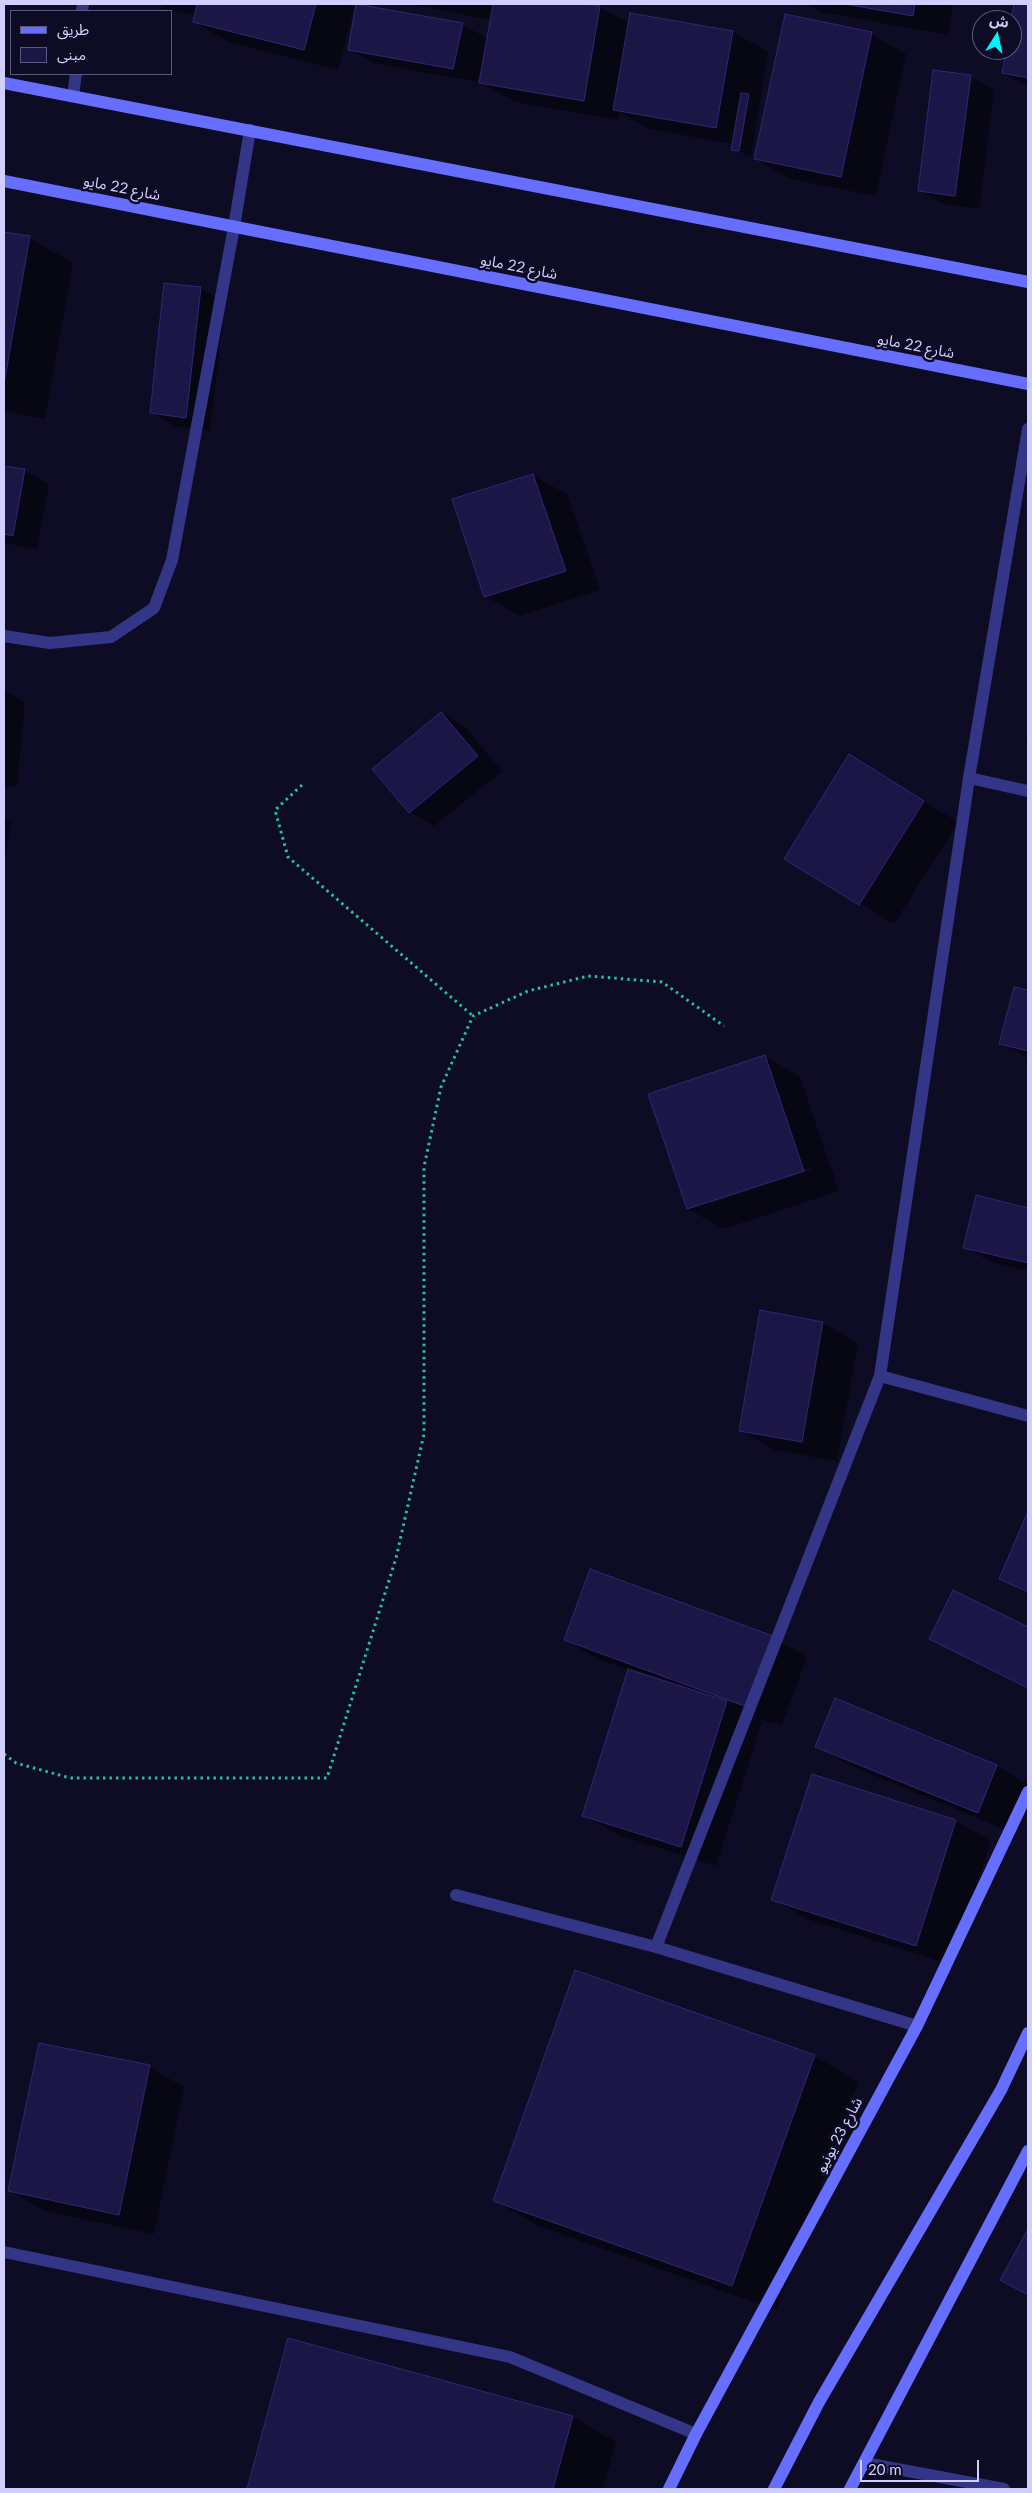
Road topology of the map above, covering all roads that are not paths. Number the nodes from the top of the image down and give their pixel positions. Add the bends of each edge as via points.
1 (76, 75) edge
2 (4, 83) edge
3 (73, 96) junction
4 (250, 130) junction
5 (4, 181) edge
6 (234, 227) junction
7 (1028, 282) edge
8 (1028, 384) edge
9 (1028, 429) edge
10 (4, 636) edge
11 (969, 778) junction
12 (1028, 791) edge
13 (880, 1376) junction
14 (1028, 1416) edge
15 (1028, 1792) edge
16 (456, 1895) dead end
17 (656, 1947) junction
18 (917, 2026) junction
19 (1028, 2033) edge
20 (1028, 2151) edge
21 (4, 2252) edge
22 (696, 2434) junction
23 (865, 2462) junction
24 (669, 2489) edge
25 (774, 2489) edge
26 (850, 2489) edge
27 (1004, 2489) edge

1 - 3 street
2 - 3 main road
3 - 4 main road
4 - 6 street
4 - 7 main road
5 - 6 main road, شارع 22 مايو
6 - 8 main road, شارع 22 مايو
6 - 10 street via 172,560 154,608 111,637 50,643
9 - 11 street
11 - 12 street
11 - 13 street
13 - 14 street
13 - 17 street
15 - 18 main road, شارع 23 يونيو
16 - 17 street
17 - 18 street
18 - 22 main road, شارع 23 يونيو
19 - 25 main road via 1001,2090 819,2402
20 - 23 main road
21 - 22 street via 510,2357
22 - 24 main road, شارع 23 يونيو
23 - 26 main road
23 - 27 street

